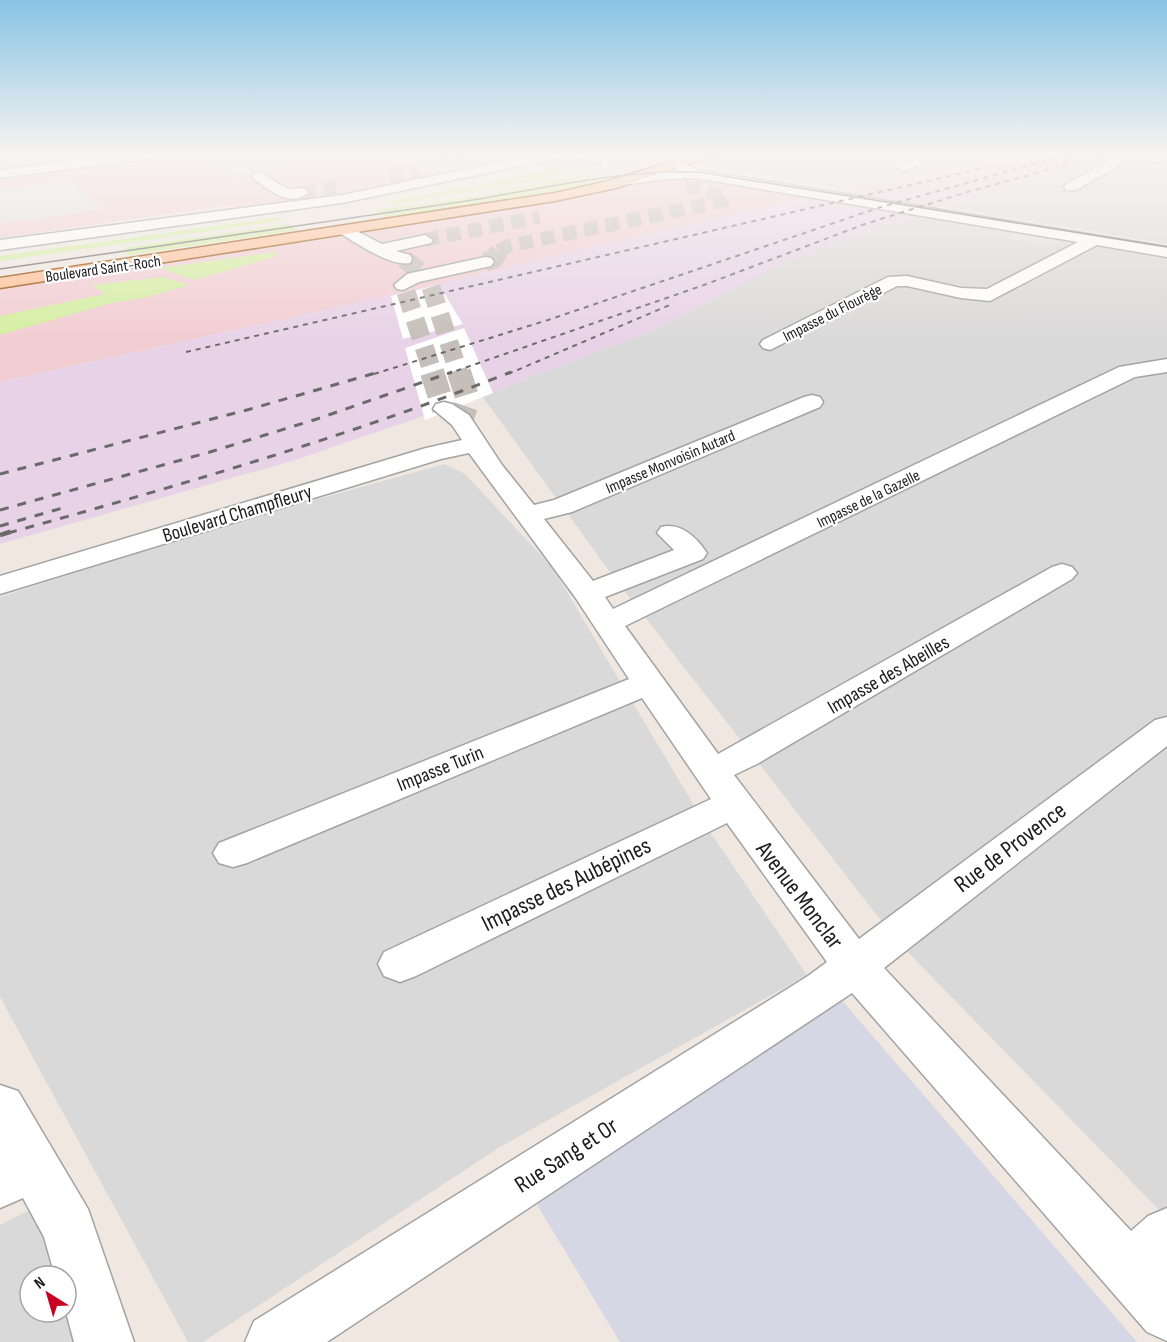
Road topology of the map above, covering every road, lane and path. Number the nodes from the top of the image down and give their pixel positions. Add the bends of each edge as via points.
1 (212, 217) edge
2 (435, 217) tunnel mouth
3 (958, 217) edge
4 (172, 222) junction
5 (83, 231) dead end
6 (347, 231) junction
7 (1047, 231) junction
8 (425, 240) tunnel mouth
9 (1095, 240) junction
10 (1027, 242) dead end
11 (0, 245) edge
12 (1166, 250) edge
13 (485, 261) tunnel mouth
14 (396, 268) junction
15 (0, 283) edge
16 (770, 344) dead end
17 (1167, 365) edge
18 (812, 402) dead end
19 (453, 414) tunnel mouth
20 (475, 444) junction
21 (528, 515) junction
22 (671, 533) dead end
23 (1062, 573) dead end
24 (0, 585) edge
25 (587, 594) junction
26 (608, 623) junction
27 (648, 683) junction
28 (1167, 728) edge
29 (722, 787) junction
30 (233, 853) dead end
31 (400, 964) dead end
32 (854, 965) junction
33 (0, 1107) edge
34 (16, 1174) edge
35 (1149, 1253) edge
36 (1167, 1312) edge
37 (104, 1342) edge
38 (275, 1342) edge

1 - 4 street
2 - 6 main road, Boulevard Saint-Roch
3 - 7 street
4 - 5 street
4 - 11 street
6 - 14 street
6 - 15 main road, Boulevard Saint-Roch
7 - 9 street
7 - 10 street
8 - 14 street
9 - 12 street
9 - 16 street, Impasse du Flourège via 990,295 894,281
13 - 14 street via 425,278
17 - 26 street, Impasse de la Gazelle via 1162,369 1137,368 1127,372
18 - 21 street, Impasse Monvoisin Autard via 563,506
19 - 20 street, Avenue Monclar
20 - 21 street, Avenue Monclar
20 - 24 street, Boulevard Champfleury
21 - 25 street, Avenue Monclar
22 - 25 street via 693,553
23 - 29 street, Impasse des Abeilles via 744,756
25 - 26 street, Avenue Monclar
26 - 27 street, Avenue Monclar
27 - 29 street, Avenue Monclar
27 - 30 street, Impasse Turin
28 - 32 street, Rue de Provence
29 - 31 street, Impasse des Aubépines
29 - 32 street, Avenue Monclar
32 - 35 street, Avenue Monclar
32 - 38 street, Rue Sang et Or via 824,989
33 - 34 street
34 - 37 street via 69,1228
35 - 36 street, Avenue Monclar

